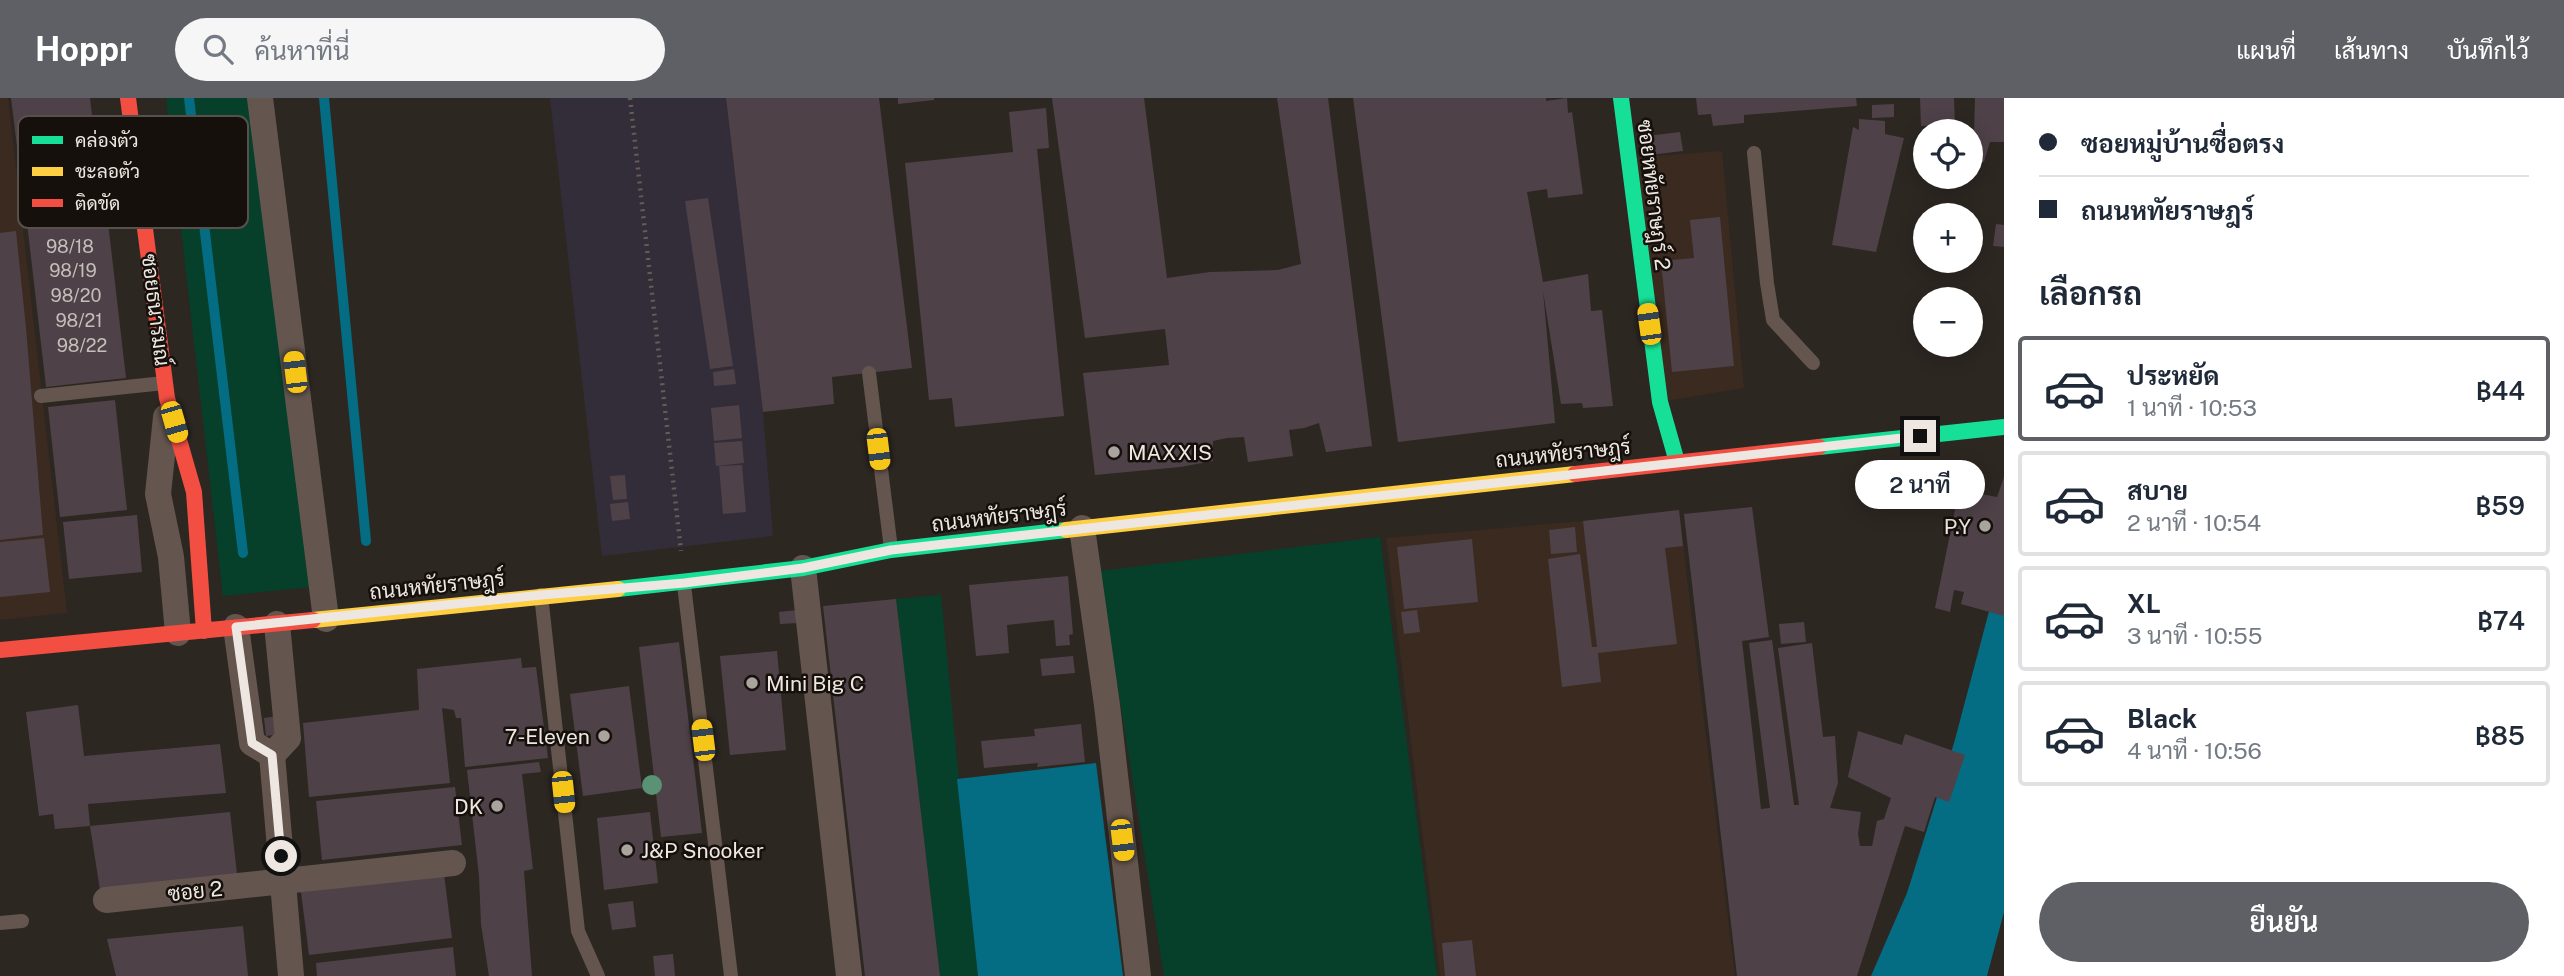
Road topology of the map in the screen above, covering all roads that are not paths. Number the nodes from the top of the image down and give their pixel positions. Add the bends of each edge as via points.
1 (128, 98) edge
2 (260, 98) edge
3 (1620, 98) edge
4 (130, 116) edge
5 (1754, 153) dead end
6 (145, 228) edge
7 (1812, 363) dead end
8 (869, 373) dead end
9 (166, 390) junction
10 (41, 396) dead end
11 (2004, 427) edge
12 (1677, 462) junction
13 (1082, 528) junction
14 (891, 550) junction
15 (803, 568) junction
16 (684, 583) junction
17 (541, 595) junction
18 (326, 619) junction
19 (277, 624) junction
20 (236, 627) junction
21 (204, 631) junction
22 (178, 634) junction
23 (0, 650) edge
24 (272, 755) junction
25 (453, 863) dead end
26 (284, 881) junction
27 (106, 900) dead end
28 (22, 921) dead end
29 (0, 923) edge
30 (291, 976) edge
31 (598, 976) edge
32 (731, 976) edge
33 (849, 976) edge
34 (1138, 976) edge

1 - 4 main road, ซอยธนารมณ์
2 - 18 street
3 - 12 main road, ซอยหทัยราษฎร์ 2 via 1660,402
5 - 7 lane via 1773,320
6 - 9 main road, ซอยธนารมณ์
8 - 14 lane
9 - 10 lane
9 - 21 main road, ซอยธนารมณ์ via 194,492
9 - 22 street, ซอยธนารมณ์ via 159,494
11 - 12 main road, ถนนหทัยราษฎร์
12 - 13 main road, ถนนหทัยราษฎร์
13 - 14 main road, ถนนหทัยราษฎร์
13 - 34 street
14 - 15 main road, ถนนหทัยราษฎร์
15 - 16 main road, ถนนหทัยราษฎร์
15 - 33 street
16 - 17 main road, ถนนหทัยราษฎร์
16 - 32 lane
17 - 18 main road, ถนนหทัยราษฎร์
17 - 31 lane via 578,931
18 - 19 main road, ถนนหทัยราษฎร์
19 - 20 main road, ถนนหทัยราษฎร์
19 - 24 street via 288,738
20 - 21 main road, ถนนหทัยราษฎร์
20 - 24 street via 252,743
21 - 22 main road, ถนนหทัยราษฎร์
22 - 23 main road, ถนนหทัยราษฎร์
24 - 26 street
25 - 26 street, ซอย 2
26 - 27 street, ซอย 2
26 - 30 street
28 - 29 lane

